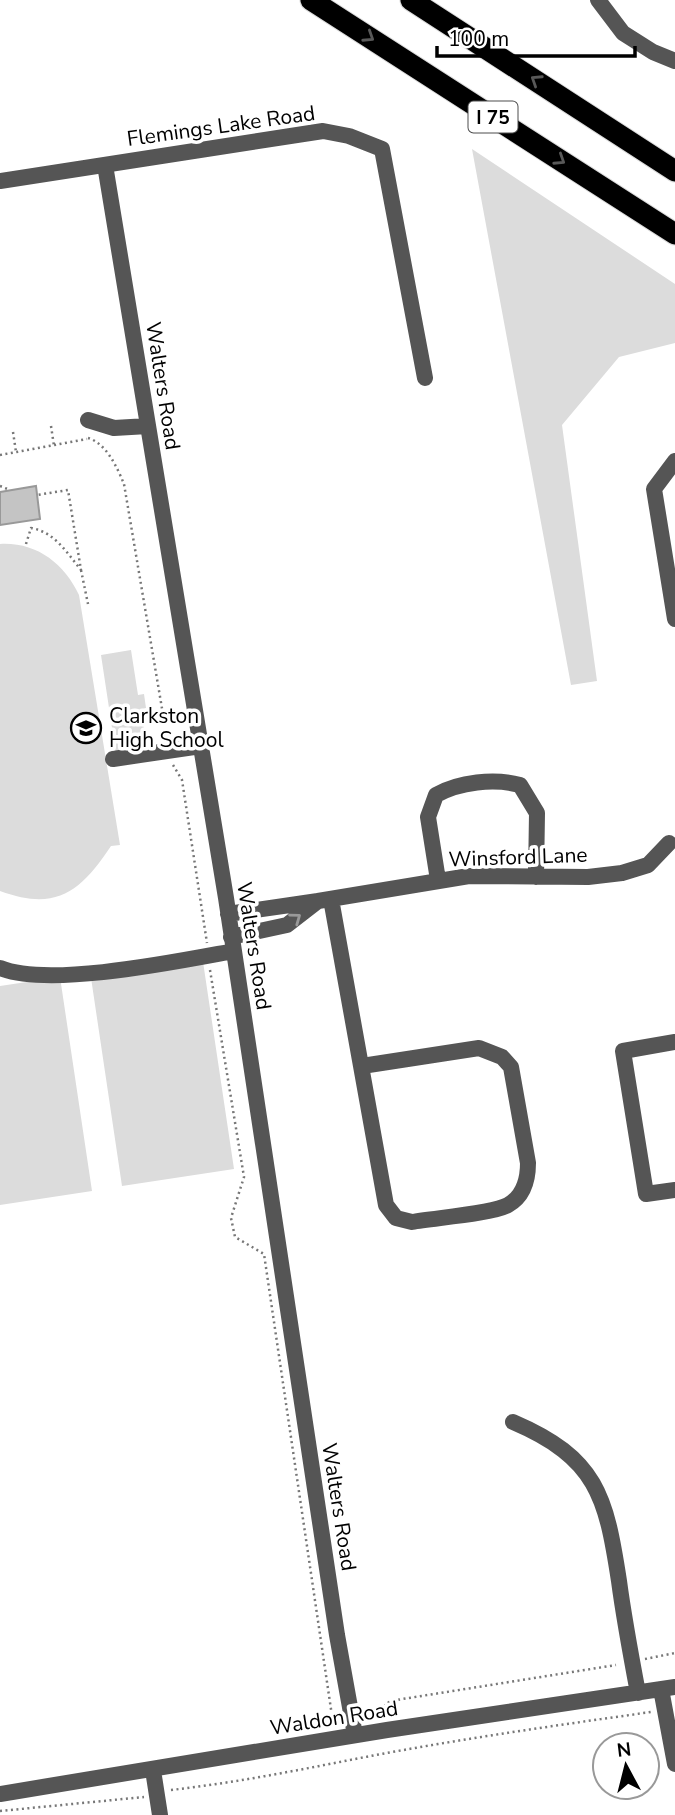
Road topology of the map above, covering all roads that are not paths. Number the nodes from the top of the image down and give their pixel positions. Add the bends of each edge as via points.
1 (311, 0) edge
2 (411, 0) edge
3 (598, 0) edge
4 (675, 61) edge
5 (106, 165) junction
6 (675, 171) edge
7 (0, 181) edge
8 (675, 234) edge
9 (425, 378) dead end
10 (88, 420) road end
11 (148, 426) junction
12 (675, 461) edge
13 (675, 619) edge
14 (201, 746) junction
15 (113, 759) dead end
16 (669, 843) dead end
17 (536, 877) junction
18 (438, 880) junction
19 (325, 900) junction
20 (228, 914) junction
21 (232, 944) junction
22 (0, 968) edge
23 (675, 1042) edge
24 (362, 1066) junction
25 (675, 1190) edge
26 (513, 1422) dead end
27 (668, 1688) edge
28 (638, 1693) junction
29 (355, 1735) junction
30 (675, 1764) edge
31 (153, 1770) junction
32 (0, 1794) edge
33 (160, 1815) edge

1 -> 8 highway, I 75
6 -> 2 highway, I 75
3 - 4 street via 623,33
5 - 7 street, Flemings Lake Road
5 - 9 street, Flemings Lake Road via 323,131 382,149
5 - 11 street, Walters Road
10 - 11 street via 114,428
11 - 14 street, Walters Road
12 - 13 street via 654,489
14 - 15 street
14 - 20 street, Walters Road
16 - 17 street, Winsford Lane via 648,864 622,873
17 - 18 street, Winsford Lane
17 - 18 street via 537,813 520,785 502,780 449,788 436,796 428,817
18 - 19 street, Winsford Lane
19 - 20 street, Winsford Lane
21 -> 19 street, Winsford Lane via 287,925
19 - 24 street
20 - 21 street, Walters Road
21 - 22 street, Winsford Lane via 208,956 71,975 13,973
21 - 29 street, Walters Road
23 - 25 street via 623,1051 646,1194
24 - 24 street via 386,1205 396,1218 411,1222 507,1206 521,1194 528,1163 511,1067 502,1056 480,1048
26 - 28 street via 560,1445 595,1485 612,1535
27 - 28 street, Waldon Road
27 - 30 street
28 - 29 street, Waldon Road
29 - 31 street, Waldon Road
31 - 32 street, Waldon Road
31 - 33 street

